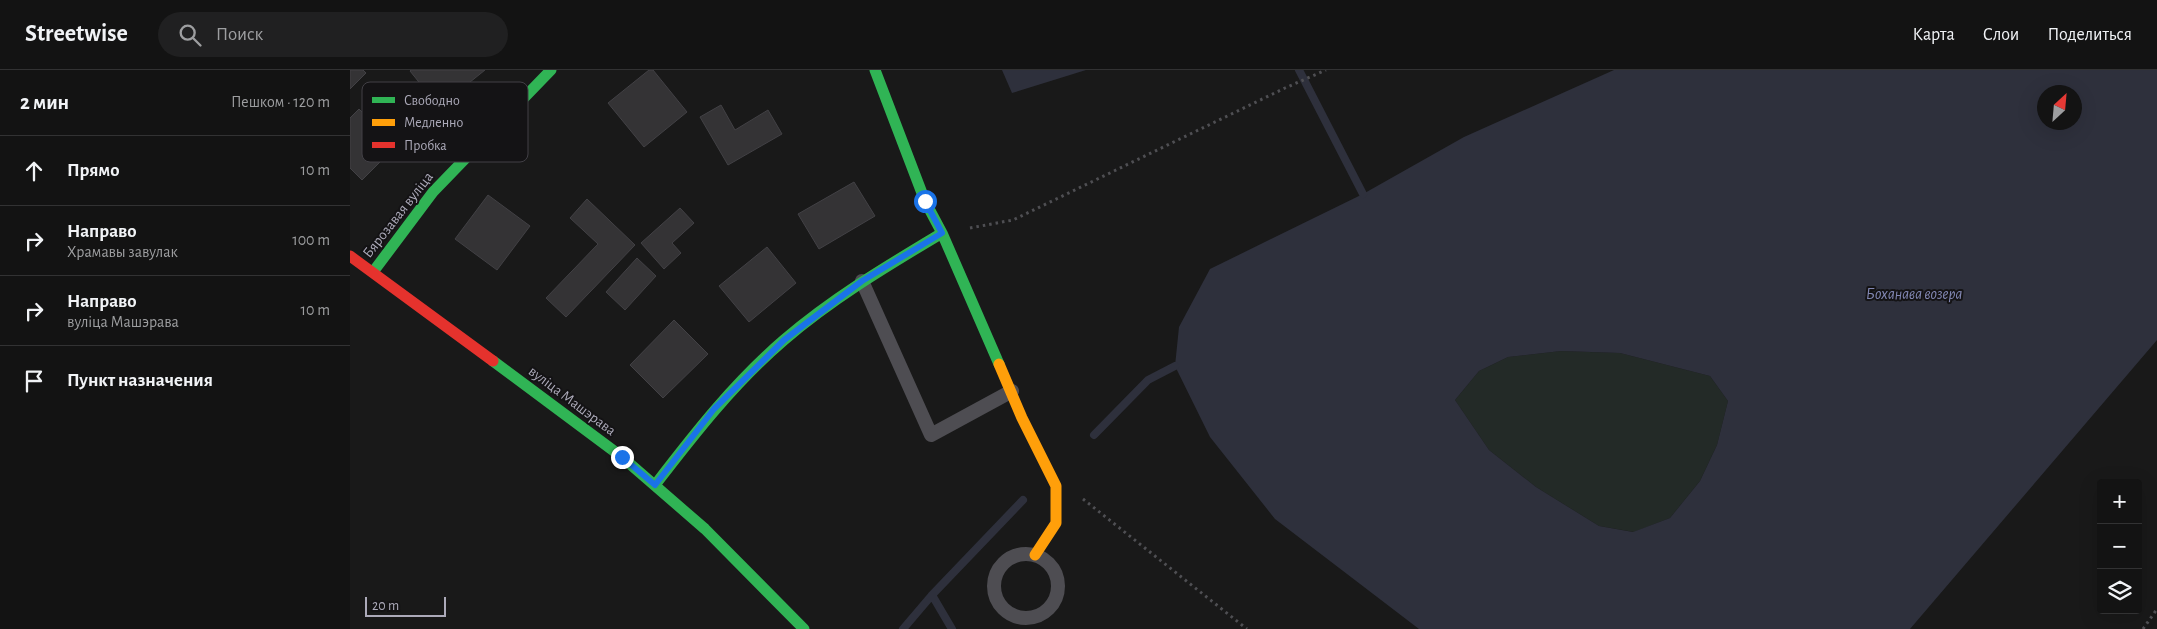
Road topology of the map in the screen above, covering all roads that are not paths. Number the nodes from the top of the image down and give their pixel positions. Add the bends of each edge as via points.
1 (551, 70) edge
2 (875, 70) edge
3 (528, 94) edge
4 (462, 162) edge
5 (942, 233) junction
6 (350, 256) edge
7 (373, 272) junction
8 (862, 281) junction
9 (1012, 391) junction
10 (655, 485) junction
11 (1035, 555) junction
12 (804, 629) edge

1 - 3 street, Бярозавая вуліца
2 - 5 street via 925,201
4 - 7 street, Бярозавая вуліца via 433,192
5 - 8 street
5 - 9 street
6 - 7 street, вуліца Машэрава
7 - 10 street, вуліца Машэрава
8 - 9 lane via 931,435
8 - 10 street via 784,340 714,409
9 - 11 street via 1056,486 1056,523
10 - 12 street, вуліца Машэрава via 705,528
11 - 11 lane via 1022,554 1010,558 999,566 994,578 993,591 998,604 1017,617 1029,619 1040,615 1050,608 1056,597 1058,584 1055,572 1047,561

